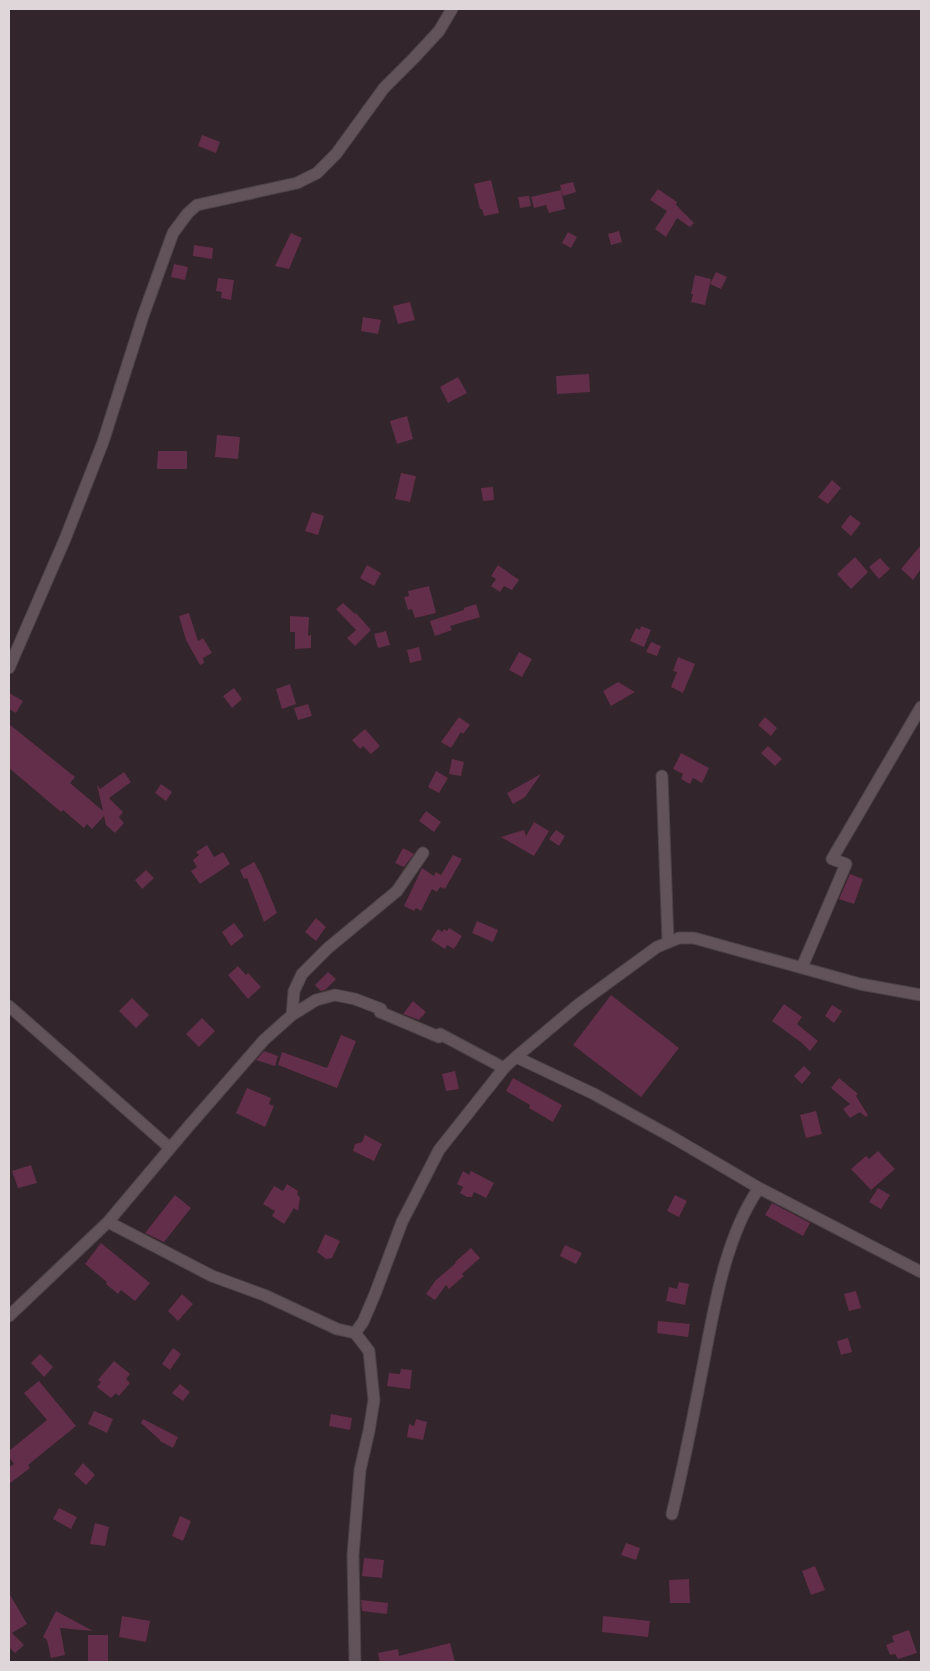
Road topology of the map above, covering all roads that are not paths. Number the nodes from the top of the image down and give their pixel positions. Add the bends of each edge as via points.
1 (452, 9) edge
2 (9, 668) edge
3 (921, 707) edge
4 (662, 776) dead end
5 (423, 853) dead end
6 (668, 941) junction
7 (802, 967) junction
8 (921, 995) edge
9 (9, 1006) edge
10 (292, 1015) junction
11 (516, 1057) junction
12 (504, 1068) junction
13 (170, 1148) junction
14 (759, 1188) junction
15 (108, 1222) junction
16 (921, 1272) edge
17 (9, 1316) edge
18 (355, 1333) junction
19 (672, 1514) dead end
20 (355, 1662) edge

1 - 2 street via 439,31 384,88 336,154 317,173 297,183 198,205 188,212 173,233 103,442
3 - 7 street via 832,859 846,864
4 - 6 street
5 - 10 street via 397,891 302,974 294,991
6 - 7 street via 694,938
6 - 11 street via 597,990
7 - 8 street via 860,984
9 - 13 street
10 - 12 street via 316,1000 343,996 382,1009 380,1012 439,1037 440,1034
10 - 13 street via 264,1040
11 - 12 street
11 - 14 street via 594,1094
12 - 18 street via 439,1150 402,1222 372,1301
13 - 15 street
14 - 16 street
14 - 19 street via 750,1200 730,1249 715,1303
15 - 17 street
15 - 18 street via 212,1276 264,1295 337,1329
18 - 20 street via 369,1351 374,1400 360,1470 353,1555

